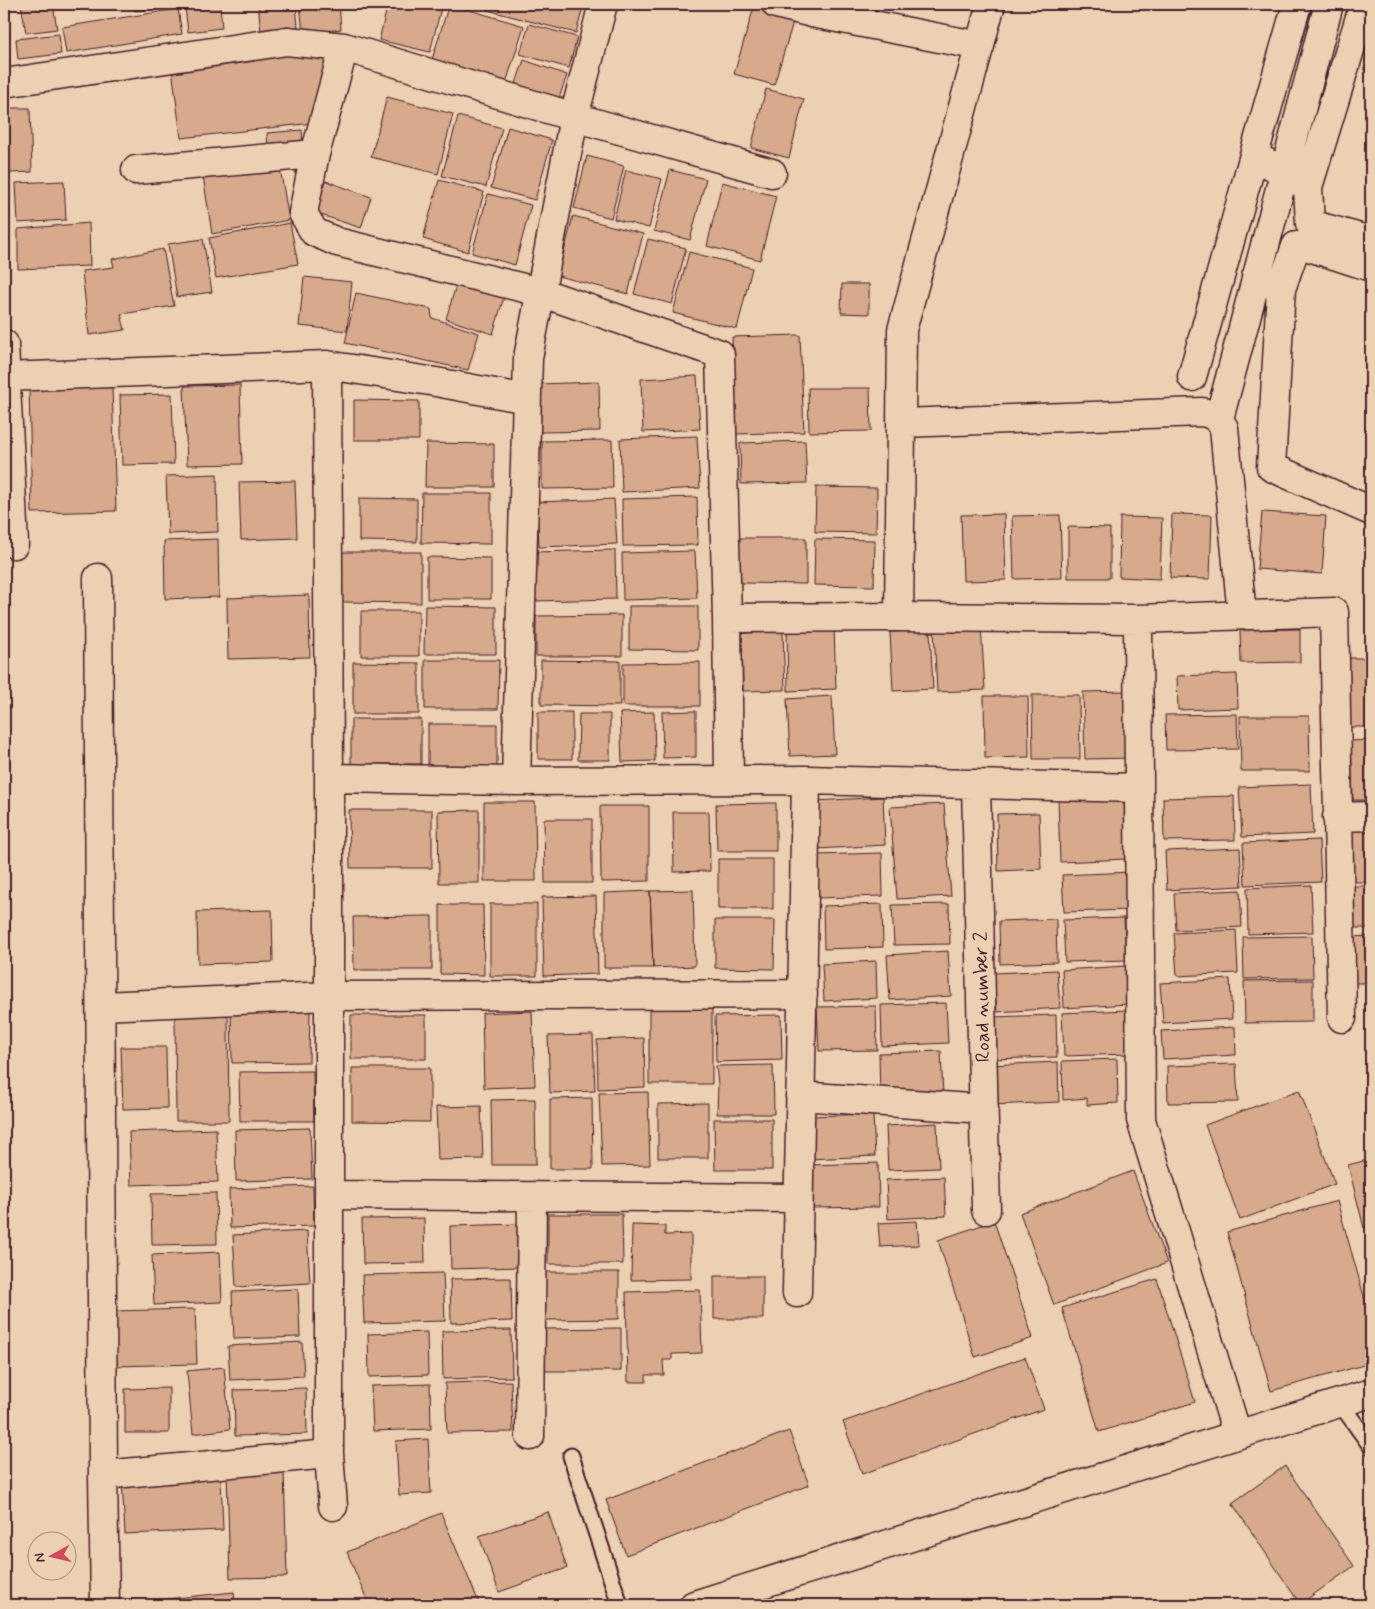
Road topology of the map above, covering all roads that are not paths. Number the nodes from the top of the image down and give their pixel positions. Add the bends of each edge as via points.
1 (603, 4) edge
2 (776, 4) edge
3 (992, 4) edge
4 (1297, 4) edge
5 (1329, 4) edge
6 (1364, 4) edge
7 (980, 46) junction
8 (344, 47) junction
9 (4, 83) edge
10 (574, 117) junction
11 (315, 154) junction
12 (1254, 155) junction
13 (136, 170) dead end
14 (772, 173) dead end
15 (1284, 174) junction
16 (1308, 187) junction
17 (1371, 241) edge
18 (1371, 267) edge
19 (1256, 278) junction
20 (1281, 289) junction
21 (540, 292) junction
22 (4, 344) edge
23 (327, 365) junction
24 (4, 377) edge
25 (1192, 377) dead end
26 (527, 399) junction
27 (1219, 419) junction
28 (902, 423) junction
29 (1371, 511) edge
30 (14, 544) dead end
31 (98, 578) dead end
32 (1242, 615) junction
33 (900, 617) junction
34 (727, 618) junction
35 (1138, 620) junction
36 (329, 778) junction
37 (728, 780) junction
38 (806, 780) junction
39 (516, 781) junction
40 (976, 785) junction
41 (1139, 788) junction
42 (1371, 816) edge
43 (1337, 817) junction
44 (803, 994) junction
45 (329, 996) junction
46 (101, 1006) junction
47 (1342, 1018) dead end
48 (800, 1096) junction
49 (984, 1109) junction
50 (328, 1195) junction
51 (532, 1197) junction
52 (797, 1198) junction
53 (986, 1210) dead end
54 (797, 1293) dead end
55 (1371, 1392) edge
56 (1340, 1403) junction
57 (1236, 1434) junction
58 (530, 1436) dead end
59 (1371, 1446) edge
60 (329, 1454) junction
61 (572, 1456) dead end
62 (103, 1475) junction
63 (333, 1506) dead end
64 (105, 1605) edge
65 (620, 1605) edge
66 (694, 1605) edge

1 - 10 street
2 - 7 street
3 - 7 street
4 - 12 street
5 - 15 street
6 - 16 street
7 - 28 street via 902,330
8 - 9 street via 287,41
8 - 10 street
8 - 11 street
10 - 14 street
10 - 21 street
11 - 13 street
11 - 21 street via 304,213 314,232 337,242
12 - 15 street
12 - 25 street
15 - 16 street
15 - 19 street
16 - 17 street via 1310,224
18 - 20 street via 1306,246 1296,246
19 - 20 street
19 - 27 street
20 - 29 street via 1271,467
21 - 26 street via 528,358
21 - 34 street via 720,354
22 - 24 street
23 - 24 street
23 - 26 street
23 - 36 street
24 - 30 street
26 - 39 street
27 - 28 street via 1202,412
27 - 32 street via 1224,428
28 - 33 street
31 - 46 street
32 - 35 street
32 - 43 street via 1334,612
33 - 34 street
33 - 35 street
34 - 37 street
35 - 41 street
36 - 39 street
36 - 45 street
37 - 38 street
37 - 39 street
38 - 40 street
38 - 44 street
40 - 41 street
40 - 49 street, Road number 2
41 - 57 street via 1141,1120
42 - 43 street
43 - 47 street
44 - 45 street
44 - 48 street
45 - 46 street
45 - 50 street
46 - 62 street
48 - 49 street
48 - 52 street
49 - 53 street, Road number 2
50 - 51 street
50 - 60 street
51 - 52 street
51 - 58 street
52 - 54 street
55 - 56 street
56 - 57 street
56 - 59 lane
57 - 66 street
60 - 62 street
60 - 63 street
61 - 65 lane
62 - 64 street

